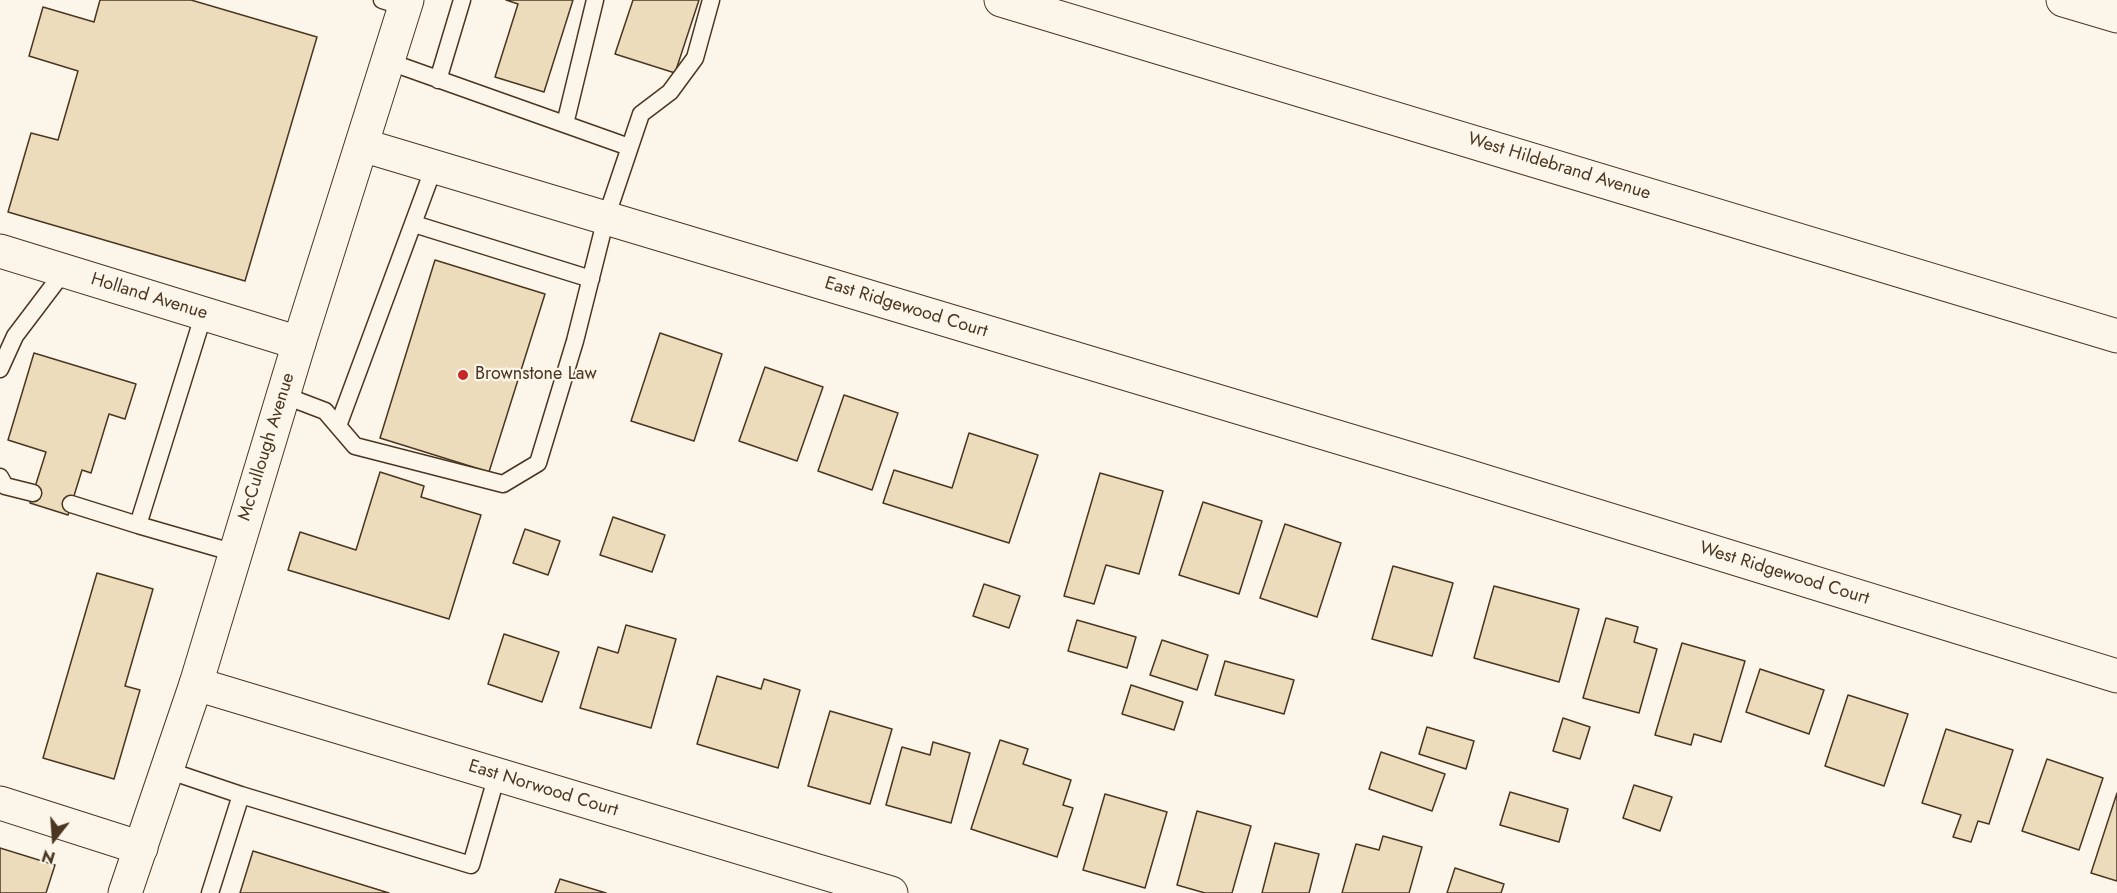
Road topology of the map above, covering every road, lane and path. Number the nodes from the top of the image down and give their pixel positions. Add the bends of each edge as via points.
1 (462, 0) edge
2 (595, 0) edge
3 (711, 0) edge
4 (1001, 0) edge
5 (2063, 0) edge
6 (398, 2) edge
7 (2117, 16) edge
8 (387, 60) junction
9 (438, 80) junction
10 (565, 124) junction
11 (362, 146) junction
12 (629, 147) junction
13 (434, 167) junction
14 (606, 218) junction
15 (414, 224) junction
16 (0, 250) edge
17 (64, 270) junction
18 (591, 279) junction
19 (204, 314) junction
20 (2117, 336) edge
21 (299, 343) junction
22 (0, 369) edge
23 (283, 396) junction
24 (338, 426) junction
25 (1451, 471) joint
26 (0, 477) edge
27 (33, 493) dead end
28 (71, 504) dead end
29 (138, 525) junction
30 (235, 553) junction
31 (2117, 676) edge
32 (196, 684) junction
33 (167, 770) junction
34 (497, 775) junction
35 (241, 795) junction
36 (0, 803) edge
37 (141, 848) junction
38 (125, 893) edge
39 (210, 893) edge
40 (891, 893) edge

1 - 9 lane
2 - 10 lane
3 - 12 lane via 695,58 670,92 640,114
4 - 20 street, West Hildebrand Avenue
5 - 7 street
6 - 8 street, McCullough Avenue
8 - 9 lane
8 - 11 street, McCullough Avenue
9 - 10 lane
10 - 12 lane
11 - 13 street, East Ridgewood Court
11 - 21 street, McCullough Avenue
12 - 14 lane
13 - 14 street, East Ridgewood Court
13 - 15 lane
14 - 18 lane
14 - 25 street, East Ridgewood Court
15 - 18 lane
15 - 24 lane
16 - 17 street, Holland Avenue
17 - 19 street, Holland Avenue
17 - 22 lane via 15,336
18 - 24 lane via 538,463 503,484 355,446
19 - 21 street, Holland Avenue
19 - 29 lane
21 - 23 street, McCullough Avenue
23 - 24 lane via 325,411
23 - 30 street, McCullough Avenue
25 - 31 street, West Ridgewood Court
26 - 27 lane via 5,486
28 - 29 lane
29 - 30 lane
30 - 32 street, McCullough Avenue
32 - 33 street, McCullough Avenue
32 - 34 street, East Norwood Court
33 - 35 lane
33 - 37 street, McCullough Avenue
34 - 35 lane via 471,865
34 - 40 street, East Norwood Court
35 - 39 lane
36 - 37 street
37 - 38 street, McCullough Avenue

